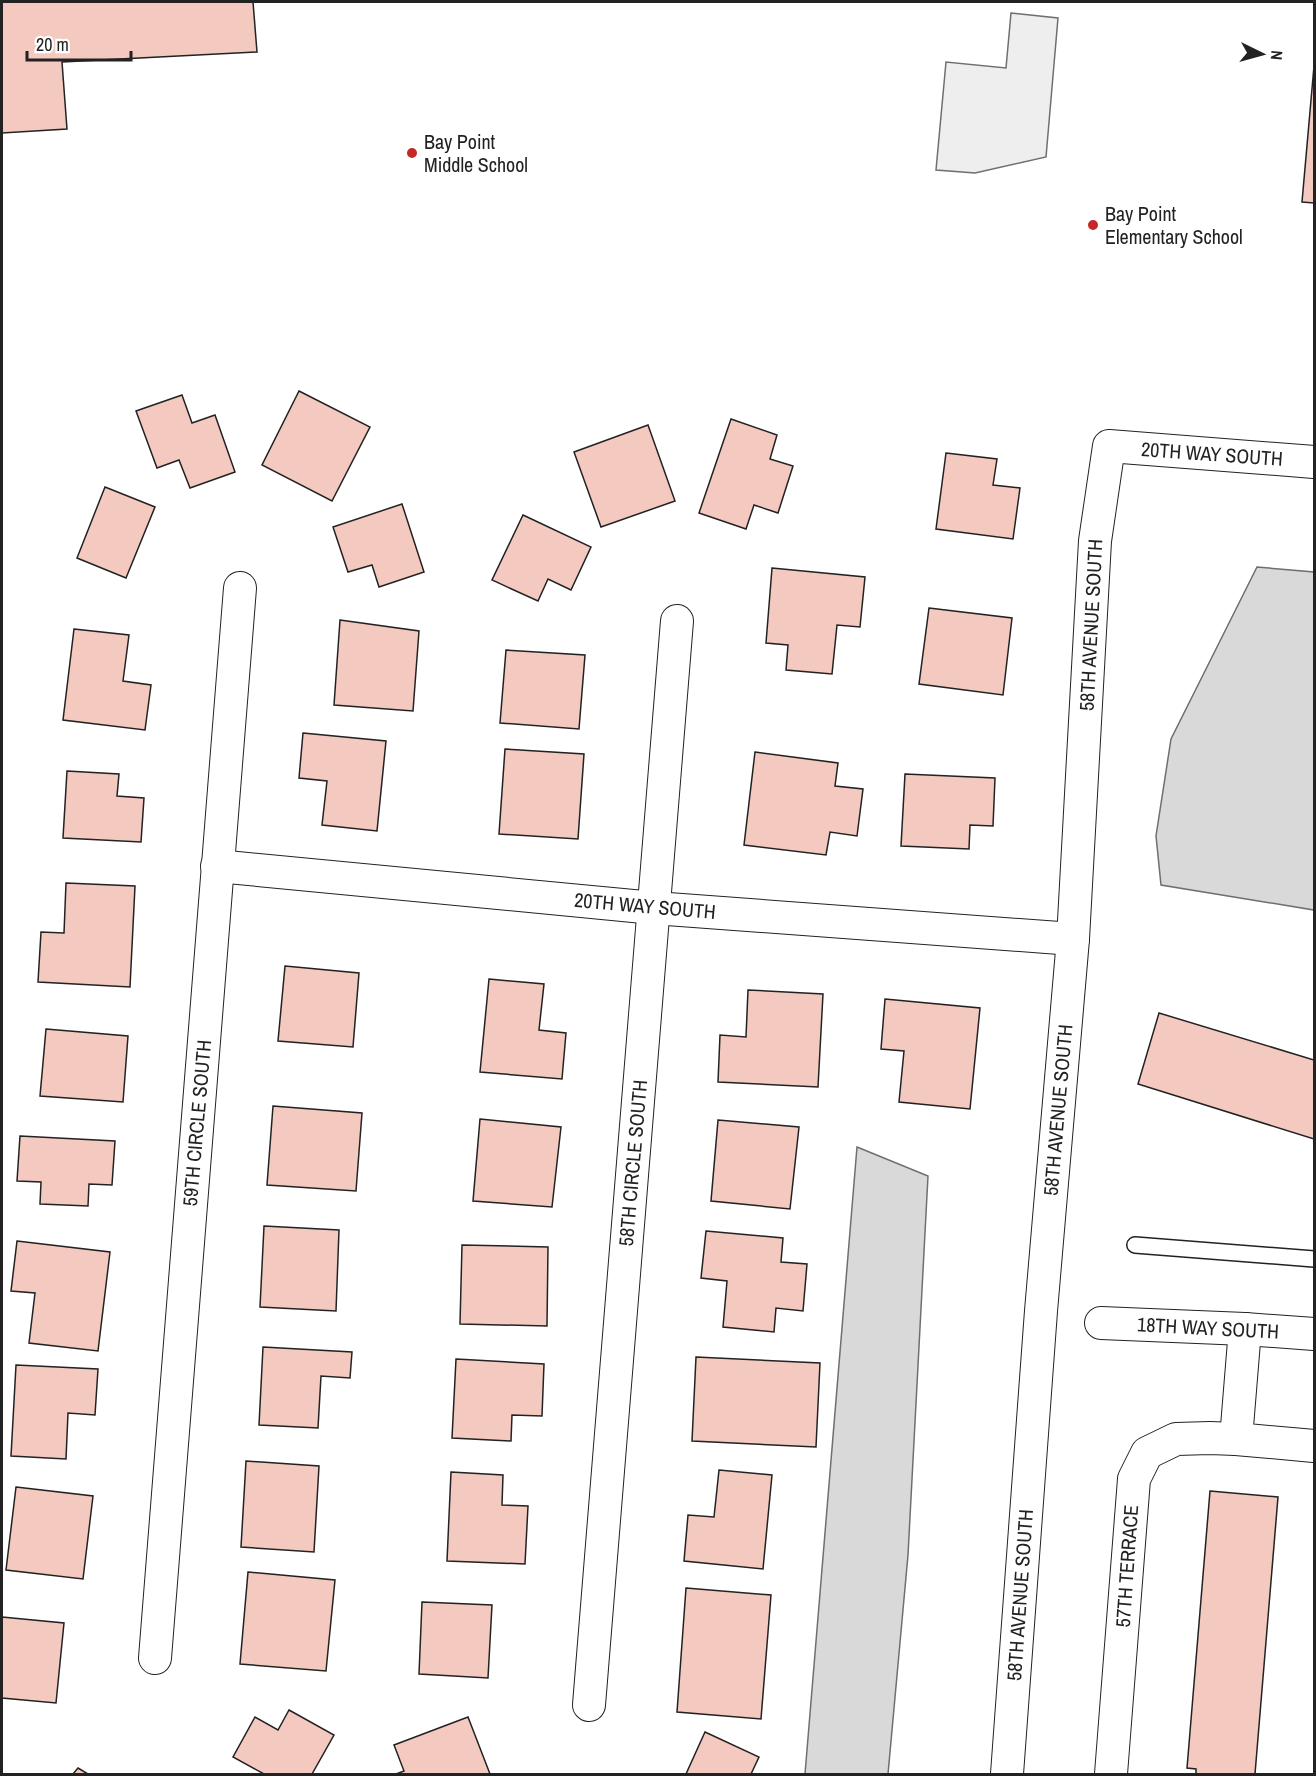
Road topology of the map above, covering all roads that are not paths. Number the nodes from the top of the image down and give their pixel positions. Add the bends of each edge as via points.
1 (1109, 446) joint
2 (1314, 462) edge
3 (240, 588) dead end
4 (677, 621) dead end
5 (218, 866) junction
6 (654, 908) junction
7 (1073, 939) junction
8 (1135, 1245) dead end
9 (1314, 1259) edge
10 (1101, 1323) dead end
11 (1245, 1329) junction
12 (1314, 1334) edge
13 (1236, 1439) junction
14 (1314, 1446) edge
15 (155, 1658) dead end
16 (589, 1705) dead end
17 (1007, 1774) edge
18 (1111, 1774) edge

1 - 2 street, 20TH WAY SOUTH
1 - 7 street, 58TH AVENUE SOUTH via 1095,541
3 - 5 street, 59TH CIRCLE SOUTH
4 - 6 street, 58TH CIRCLE SOUTH
5 - 6 street, 20TH WAY SOUTH
5 - 15 street, 59TH CIRCLE SOUTH
6 - 7 street, 20TH WAY SOUTH
6 - 16 street, 58TH CIRCLE SOUTH
7 - 17 street, 58TH AVENUE SOUTH
8 - 9 lane
10 - 11 street, 18TH WAY SOUTH
11 - 12 street, 18TH WAY SOUTH
11 - 13 street
13 - 14 street, 57TH TERRACE
13 - 18 street, 57TH TERRACE via 1176,1439 1147,1453 1134,1479

